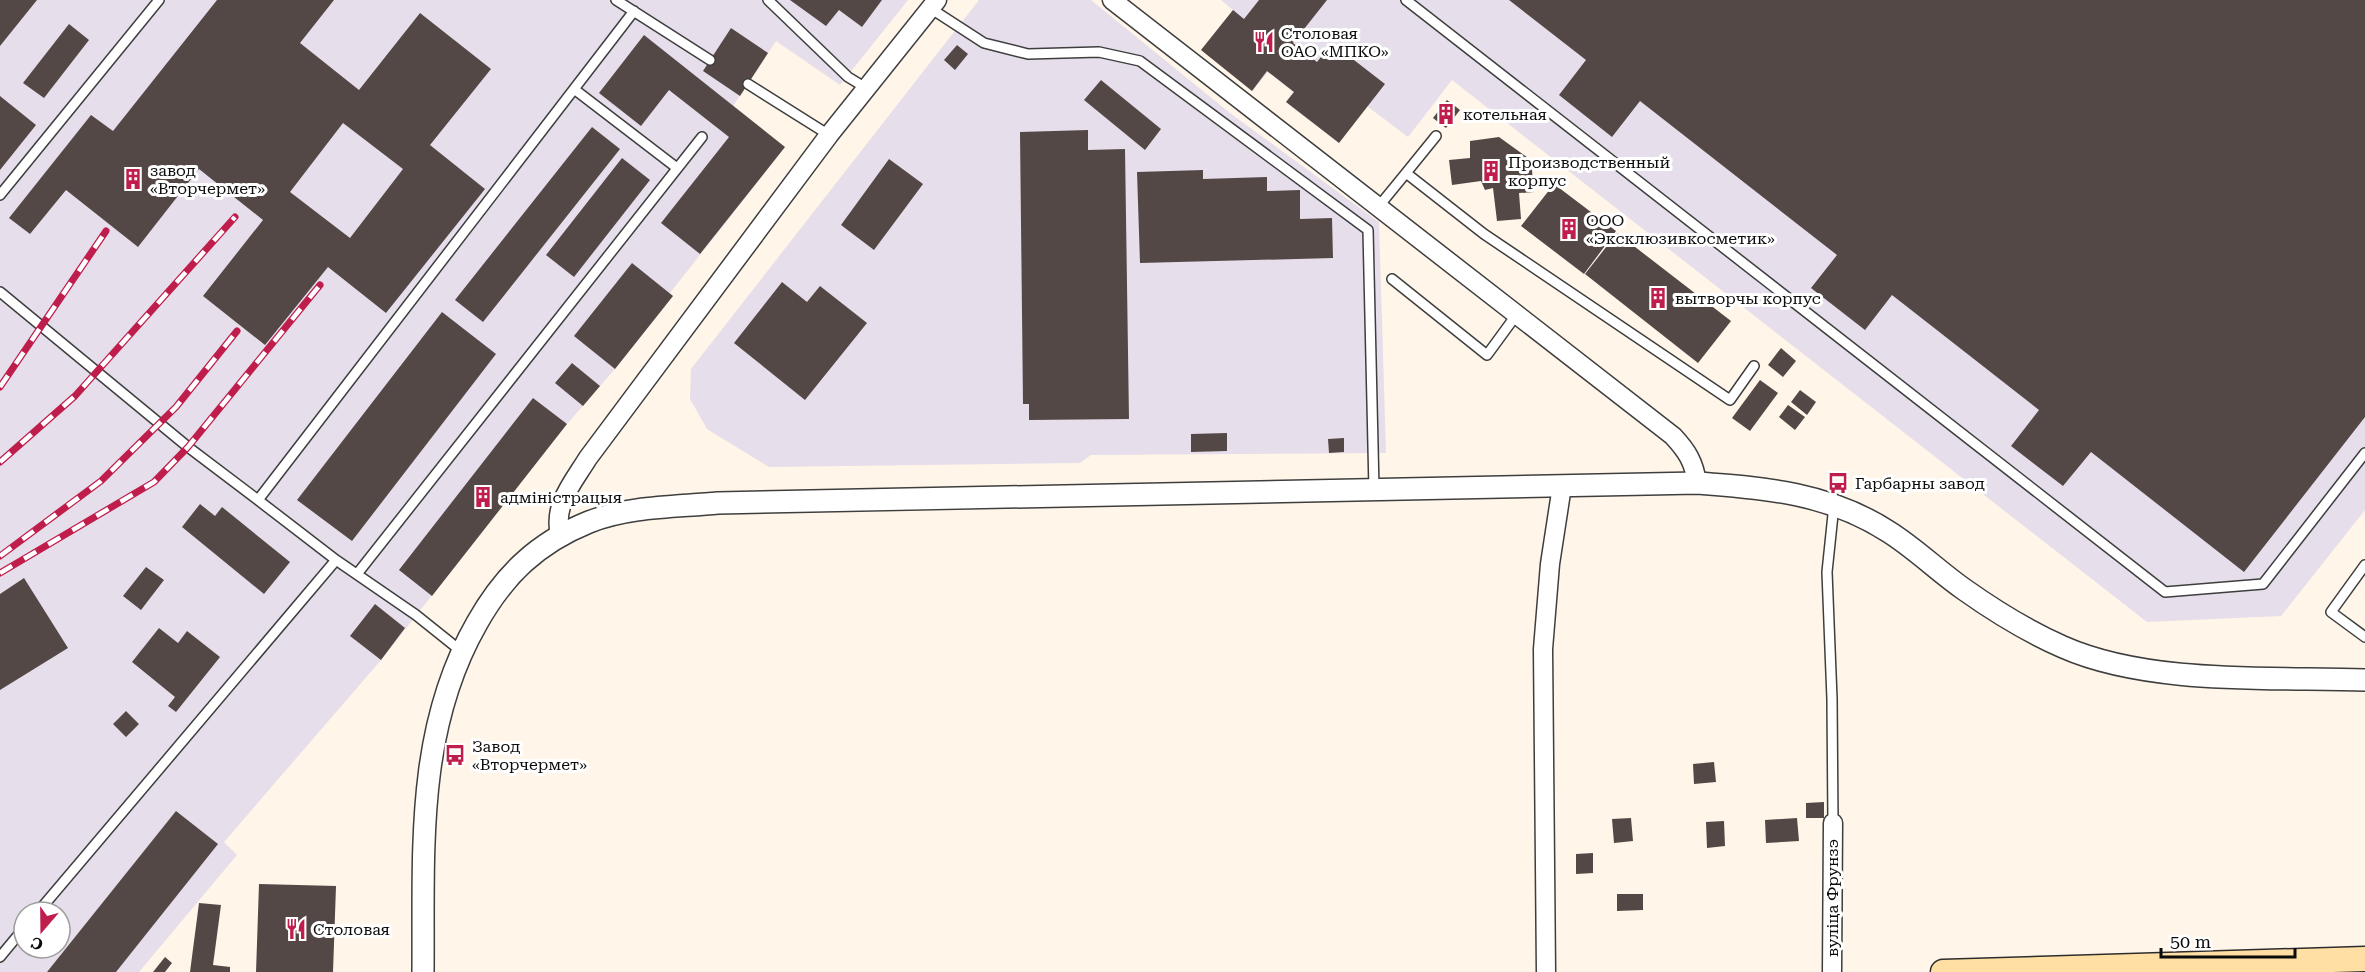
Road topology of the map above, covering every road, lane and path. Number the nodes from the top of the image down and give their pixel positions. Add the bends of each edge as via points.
1 (159, 0) edge
2 (616, 0) edge
3 (768, 0) edge
4 (1112, 0) edge
5 (1406, 0) edge
6 (933, 4) edge
7 (634, 11) junction
8 (710, 60) dead end
9 (748, 84) dead end
10 (866, 88) junction
11 (574, 89) junction
12 (829, 135) junction
13 (1436, 136) dead end
14 (702, 137) dead end
15 (677, 168) junction
16 (1406, 173) junction
17 (0, 195) edge
18 (1379, 206) junction
19 (1392, 279) dead end
20 (0, 292) edge
21 (1517, 315) junction
22 (1754, 366) dead end
23 (2365, 453) edge
24 (1697, 483) junction
25 (1562, 486) junction
26 (1374, 489) junction
27 (258, 500) junction
28 (1834, 505) junction
29 (560, 536) junction
30 (336, 560) junction
31 (2365, 566) edge
32 (357, 574) junction
33 (2365, 637) edge
34 (461, 651) junction
35 (2365, 680) edge
36 (1833, 824) joint
37 (48, 900) edge
38 (12, 942) edge
39 (0, 957) edge
40 (2365, 959) edge
41 (423, 972) edge
42 (1546, 972) edge
43 (1832, 972) edge
44 (1943, 972) edge

1 - 17 lane
2 - 7 lane
3 - 10 lane via 848,77
4 - 18 street
5 - 23 lane via 2165,592 2263,584
6 - 10 street
6 - 26 lane via 984,42 1028,54 1100,52 1140,61 1368,230
7 - 8 lane
7 - 11 lane
9 - 12 lane
10 - 12 street
11 - 15 lane
11 - 27 lane
12 - 29 street via 588,458 560,504
13 - 16 lane
14 - 15 lane
15 - 32 lane
16 - 18 lane
16 - 22 lane via 1484,234 1730,400
18 - 21 street
19 - 21 lane via 1487,355
20 - 27 lane
21 - 24 street via 1673,436 1689,453
24 - 25 street
24 - 28 street via 1773,489
25 - 26 street
25 - 42 street via 1543,650
26 - 29 street via 718,503 619,513
27 - 30 lane
28 - 35 street via 1889,532 1965,590 2020,626 2065,648 2129,668 2194,675
28 - 36 lane via 1827,572
29 - 34 street via 526,557 490,600
30 - 32 lane
30 - 37 lane
31 - 33 lane via 2331,612
32 - 34 lane
34 - 41 street via 440,710 432,750 424,819
36 - 43 street, вуліца Фрунзэ
38 - 39 lane
40 - 44 main road

